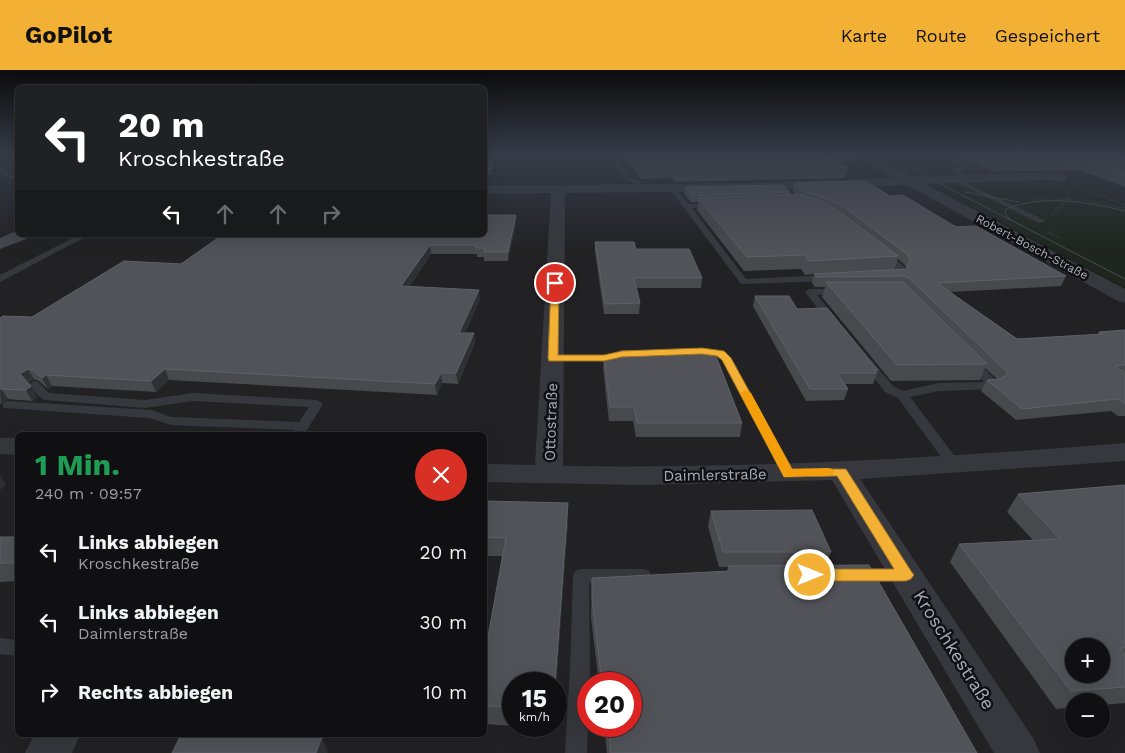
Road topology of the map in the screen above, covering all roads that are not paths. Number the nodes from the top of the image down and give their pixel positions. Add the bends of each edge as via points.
1 (749, 186) edge
2 (782, 186) edge
3 (919, 186) edge
4 (976, 186) edge
5 (641, 188) joint
6 (672, 188) junction
7 (558, 189) junction
8 (487, 190) edge
9 (792, 196) edge
10 (719, 204) edge
11 (687, 206) junction
12 (1044, 221) road end
13 (15, 224) edge
14 (0, 232) edge
15 (16, 237) edge
16 (81, 237) edge
17 (0, 244) edge
18 (877, 249) edge
19 (881, 276) edge
20 (832, 278) edge
21 (0, 280) edge
22 (855, 292) edge
23 (1125, 297) edge
24 (840, 329) edge
25 (682, 352) edge
26 (858, 352) edge
27 (961, 352) edge
28 (652, 353) edge
29 (553, 358) junction
30 (34, 385) edge
31 (902, 395) junction
32 (8, 405) dead end
33 (300, 430) edge
34 (0, 446) edge
35 (15, 447) edge
36 (1125, 452) edge
37 (955, 466) junction
38 (841, 472) junction
39 (487, 473) edge
40 (788, 474) junction
41 (550, 476) junction
42 (837, 575) edge
43 (906, 575) junction
44 (660, 576) edge
45 (0, 646) edge
46 (15, 648) edge
47 (58, 737) edge
48 (47, 753) edge
49 (576, 753) edge
50 (1018, 753) edge

1 - 6 street
2 - 9 lane
3 - 23 street, Robert-Bosch-Straße
4 - 12 lane
5 - 6 street
5 - 7 street
6 - 11 lane
7 - 8 street
7 - 29 street, Ottostraße
10 - 11 lane
11 - 20 lane via 744,282
13 - 14 main road
15 - 17 main road
16 - 21 lane
18 - 19 lane via 901,268 898,276
22 - 24 lane via 810,292
25 - 40 lane via 715,352 726,358
26 - 31 lane via 889,389
27 - 31 lane via 994,385 939,387
28 - 29 lane via 604,358
29 - 41 street, Ottostraße
30 - 33 lane via 46,396 145,404 193,397 317,404
31 - 37 lane
32 - 33 lane via 152,414 171,421
34 - 35 street
36 - 37 street, Daimlerstraße
37 - 38 street, Daimlerstraße
38 - 40 street, Daimlerstraße
38 - 43 street, Kroschkestraße
39 - 41 street, Daimlerstraße
40 - 41 street, Daimlerstraße
42 - 43 lane
43 - 50 street, Kroschkestraße
44 - 49 lane via 581,576
45 - 46 lane
47 - 48 street

